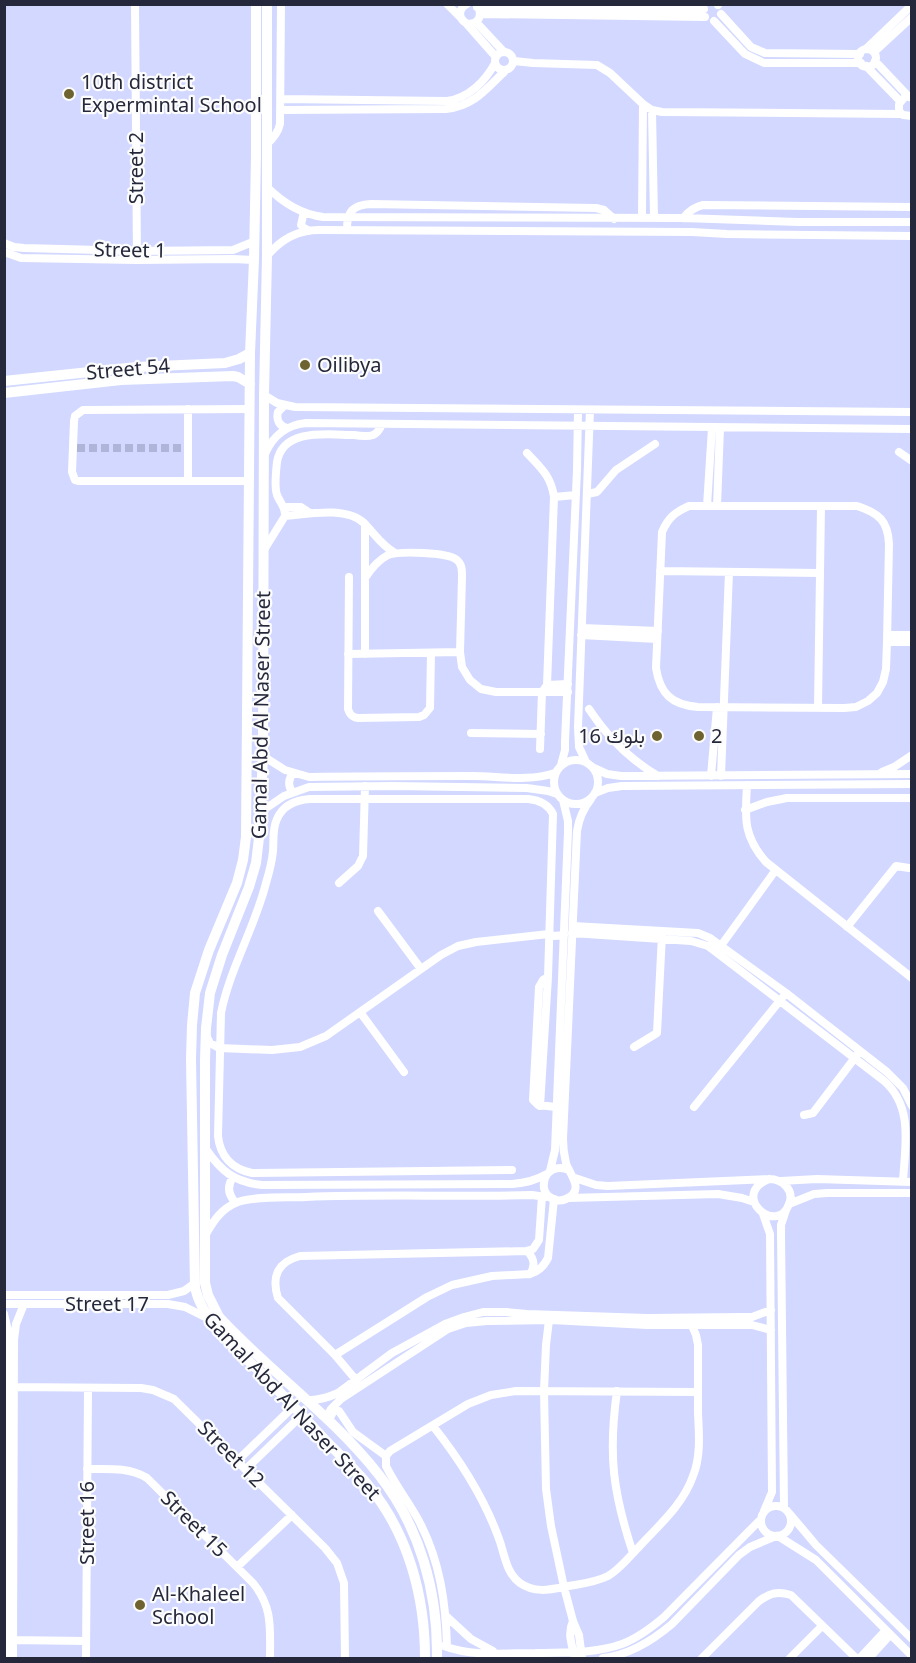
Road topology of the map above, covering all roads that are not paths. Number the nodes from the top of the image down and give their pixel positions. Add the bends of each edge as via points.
1 (135, 4) edge
2 (256, 4) edge
3 (267, 4) edge
4 (281, 4) edge
5 (447, 4) edge
6 (463, 5) edge
7 (912, 5) edge
8 (719, 7) edge
9 (477, 8) edge
10 (705, 10) edge
11 (912, 16) edge
12 (463, 21) junction
13 (714, 21) junction
14 (476, 22) junction
15 (863, 51) junction
16 (504, 52) junction
17 (874, 52) junction
18 (495, 60) junction
19 (514, 61) junction
20 (875, 62) junction
21 (863, 65) junction
22 (505, 71) junction
23 (910, 97) edge
24 (281, 99) junction
25 (371, 100) junction
26 (900, 101) junction
27 (643, 104) junction
28 (280, 110) junction
29 (370, 110) junction
30 (652, 110) junction
31 (901, 114) junction
32 (912, 116) edge
33 (267, 144) junction
34 (642, 165) junction
35 (653, 165) junction
36 (267, 187) junction
37 (912, 207) edge
38 (306, 214) junction
39 (347, 217) junction
40 (407, 217) junction
41 (642, 218) junction
42 (654, 218) junction
43 (683, 218) junction
44 (614, 219) junction
45 (798, 222) junction
46 (912, 222) edge
47 (347, 229) junction
48 (407, 229) junction
49 (308, 230) junction
50 (797, 236) junction
51 (912, 236) edge
52 (255, 241) junction
53 (4, 243) edge
54 (4, 252) edge
55 (137, 256) junction
56 (267, 256) junction
57 (254, 261) junction
58 (250, 353) junction
59 (239, 359) junction
60 (238, 376) junction
61 (4, 381) edge
62 (250, 384) junction
63 (4, 393) edge
64 (264, 395) junction
65 (284, 406) junction
66 (188, 409) junction
67 (250, 409) junction
68 (578, 410) junction
69 (590, 410) junction
70 (912, 412) edge
71 (381, 424) junction
72 (578, 427) junction
73 (589, 427) junction
74 (287, 428) junction
75 (716, 428) junction
76 (912, 429) edge
77 (655, 444) dead end
78 (899, 452) dead end
79 (526, 453) dead end
80 (264, 456) junction
81 (912, 461) edge
82 (577, 470) junction
83 (588, 471) junction
84 (188, 481) junction
85 (249, 481) junction
86 (587, 494) junction
87 (576, 495) junction
88 (554, 497) junction
89 (707, 506) junction
90 (717, 506) junction
91 (821, 506) junction
92 (285, 511) junction
93 (365, 524) junction
94 (264, 552) junction
95 (395, 553) junction
96 (660, 571) junction
97 (729, 572) junction
98 (820, 573) junction
99 (349, 577) dead end
100 (365, 578) junction
101 (349, 615) junction
102 (365, 615) junction
103 (263, 624) junction
104 (248, 626) junction
105 (581, 631) junction
106 (657, 635) junction
107 (912, 635) edge
108 (887, 638) junction
109 (912, 642) edge
110 (248, 650) junction
111 (263, 651) junction
112 (460, 652) junction
113 (431, 653) junction
114 (348, 654) junction
115 (365, 654) junction
116 (544, 688) junction
117 (568, 688) junction
118 (720, 708) junction
119 (818, 708) junction
120 (589, 710) dead end
121 (471, 733) dead end
122 (541, 734) junction
123 (540, 748) dead end
124 (912, 755) edge
125 (263, 756) junction
126 (586, 762) junction
127 (561, 765) junction
128 (594, 768) junction
129 (555, 773) junction
130 (293, 774) junction
131 (878, 774) junction
132 (912, 774) edge
133 (801, 775) junction
134 (711, 776) junction
135 (721, 776) junction
136 (658, 777) junction
137 (800, 784) junction
138 (912, 784) edge
139 (747, 785) junction
140 (364, 786) junction
141 (292, 792) junction
142 (593, 796) junction
143 (560, 797) junction
144 (912, 798) edge
145 (364, 799) junction
146 (745, 810) junction
147 (259, 813) junction
148 (909, 868) dead end
149 (775, 871) junction
150 (339, 883) dead end
151 (378, 911) dead end
152 (847, 927) junction
153 (568, 931) junction
154 (549, 934) junction
155 (662, 935) junction
156 (719, 948) junction
157 (421, 969) junction
158 (912, 978) edge
159 (783, 997) junction
160 (360, 1012) junction
161 (206, 1036) junction
162 (634, 1047) dead end
163 (219, 1048) junction
164 (857, 1055) junction
165 (205, 1060) junction
166 (404, 1072) dead end
167 (912, 1106) edge
168 (556, 1107) junction
169 (694, 1107) dead end
170 (804, 1115) dead end
171 (909, 1130) edge
172 (206, 1149) junction
173 (512, 1170) dead end
174 (569, 1170) junction
175 (471, 1171) junction
176 (304, 1172) junction
177 (548, 1173) junction
178 (233, 1177) junction
179 (575, 1178) junction
180 (769, 1179) junction
181 (780, 1181) junction
182 (903, 1181) junction
183 (912, 1182) edge
184 (471, 1184) junction
185 (305, 1185) junction
186 (912, 1193) edge
187 (542, 1196) junction
188 (552, 1198) junction
189 (569, 1198) junction
190 (754, 1202) junction
191 (236, 1203) junction
192 (788, 1207) junction
193 (763, 1214) junction
194 (540, 1221) junction
195 (551, 1222) junction
196 (206, 1234) junction
197 (527, 1251) junction
198 (530, 1274) junction
199 (195, 1283) junction
200 (4, 1295) edge
201 (171, 1295) junction
202 (4, 1304) edge
203 (24, 1304) junction
204 (177, 1305) junction
205 (771, 1311) junction
206 (4, 1314) edge
207 (207, 1318) junction
208 (543, 1319) junction
209 (743, 1321) junction
210 (692, 1326) junction
211 (709, 1326) junction
212 (771, 1330) junction
213 (698, 1345) junction
214 (334, 1355) junction
215 (394, 1358) junction
216 (356, 1380) junction
217 (10, 1387) junction
218 (87, 1388) junction
219 (544, 1391) junction
220 (617, 1391) junction
221 (698, 1392) junction
222 (339, 1396) junction
223 (305, 1400) junction
224 (294, 1406) junction
225 (302, 1415) junction
226 (327, 1419) junction
227 (433, 1426) junction
228 (386, 1456) junction
229 (8, 1460) edge
230 (237, 1461) junction
231 (87, 1469) junction
232 (246, 1469) junction
233 (787, 1510) junction
234 (291, 1515) junction
235 (762, 1515) junction
236 (777, 1536) junction
237 (633, 1553) junction
238 (237, 1567) junction
239 (564, 1587) junction
240 (446, 1616) junction
241 (822, 1626) junction
242 (888, 1633) junction
243 (912, 1639) edge
244 (9, 1640) edge
245 (86, 1641) junction
246 (442, 1645) junction
247 (499, 1654) junction
248 (578, 1655) edge
249 (476, 1656) edge
250 (912, 1656) edge
251 (5, 1659) edge
252 (13, 1659) edge
253 (86, 1659) edge
254 (270, 1659) edge
255 (345, 1659) edge
256 (425, 1659) edge
257 (437, 1659) edge
258 (603, 1659) edge
259 (702, 1659) edge
260 (790, 1659) edge
261 (856, 1659) edge
262 (860, 1659) edge
263 (869, 1659) edge

1 - 55 street, Street 2
2 - 52 main road, Gamal Abd Al Naser Street
3 - 33 main road, Gamal Abd Al Naser Street
4 - 24 street
5 - 12 street
6 - 12 street
7 - 15 street
8 - 13 street via 718,19
8 - 15 street via 751,47 765,53
9 - 10 street
9 - 14 street
10 - 13 street
11 - 17 street
12 - 14 street
12 - 18 street
13 - 21 street via 745,54 764,63
14 - 16 street
15 - 17 street
15 - 21 street via 859,59
16 - 18 street
16 - 19 street
17 - 20 street
18 - 22 street via 498,69
18 - 25 street via 475,88 457,99
19 - 22 street
19 - 27 street via 597,65
20 - 21 street
20 - 23 street
21 - 26 street
22 - 29 street via 459,108
23 - 26 street
24 - 25 street
24 - 28 street
25 - 29 street
26 - 31 street
27 - 30 street
27 - 34 street
28 - 29 street
28 - 33 street via 278,132
30 - 31 street
30 - 35 street
31 - 32 street
33 - 36 main road, Gamal Abd Al Naser Street
34 - 35 street
34 - 41 street
35 - 42 street
36 - 38 street
36 - 56 main road, Gamal Abd Al Naser Street
37 - 43 street via 703,205
38 - 39 street
38 - 49 street via 301,225
39 - 40 street
39 - 44 street via 361,204 371,204 596,208
39 - 47 street
40 - 44 street
40 - 48 street
41 - 42 street
41 - 44 street
42 - 43 street
43 - 45 street
45 - 46 street
45 - 50 street
47 - 48 street
47 - 49 street
48 - 50 street
49 - 56 street via 285,239
50 - 51 street
52 - 55 street, Street 1 via 233,250
52 - 57 main road, Gamal Abd Al Naser Street
53 - 55 street, Street 1 via 24,248
54 - 55 street, Street 1 via 21,258
55 - 57 street, Street 1
56 - 64 main road, Gamal Abd Al Naser Street
57 - 58 main road, Gamal Abd Al Naser Street
58 - 59 main road, Street 54
58 - 62 main road, Gamal Abd Al Naser Street
59 - 60 main road via 243,368
59 - 61 main road, Street 54
60 - 62 main road
60 - 63 main road, Street 54 via 121,380
62 - 67 main road, Gamal Abd Al Naser Street
64 - 65 street
64 - 80 main road, Gamal Abd Al Naser Street
65 - 68 street
65 - 74 street via 277,421
66 - 67 street
66 - 84 street
66 - 84 street via 83,410 75,416 73,477 79,481
67 - 85 main road, Gamal Abd Al Naser Street
68 - 69 street
68 - 72 street
69 - 70 street
69 - 73 street
71 - 72 street
71 - 74 street via 306,423
71 - 92 street via 369,436 313,435 286,445 277,462 276,492
72 - 73 street
72 - 82 street
73 - 75 street
73 - 83 street
74 - 80 street via 273,440
75 - 76 street
75 - 89 street
75 - 90 street
77 - 86 street via 616,470 597,492
78 - 81 street
79 - 88 street via 547,474
80 - 94 main road, Gamal Abd Al Naser Street
82 - 83 street
82 - 87 street
83 - 86 street
84 - 85 street
85 - 104 main road, Gamal Abd Al Naser Street
86 - 105 street
87 - 88 street
87 - 117 street
88 - 116 street
89 - 90 street
89 - 96 street via 689,506 668,520 662,532
90 - 91 street
91 - 98 street
91 - 108 street via 857,506 882,519 889,544
92 - 93 street via 350,515
92 - 94 street
93 - 95 street
93 - 100 street
94 - 103 main road, Gamal Abd Al Naser Street
95 - 100 street via 378,561
95 - 112 street via 448,555 457,559 462,567
96 - 97 street
96 - 106 street
97 - 98 street
97 - 118 street
98 - 119 street
99 - 101 street
100 - 102 street
101 - 102 street
101 - 114 street
102 - 115 street
103 - 104 main road
103 - 111 main road, Gamal Abd Al Naser Street
104 - 110 main road, Gamal Abd Al Naser Street
105 - 106 street
105 - 126 street via 578,741
106 - 118 street via 656,668 664,692 685,706
107 - 108 street
108 - 109 street
108 - 119 street via 886,669 877,693 856,707
110 - 111 main road via 254,647
110 - 199 main road, Gamal Abd Al Naser Street via 243,860 195,993 192,1025
111 - 125 main road, Gamal Abd Al Naser Street
112 - 113 street
112 - 116 street via 462,667 482,689 496,692
113 - 114 street via 430,708 424,716 358,718 348,709
113 - 115 street
114 - 115 street
116 - 117 street
116 - 122 street
117 - 127 street
118 - 119 street
118 - 134 street
118 - 135 street
120 - 136 street via 626,754
121 - 122 street
122 - 123 street
124 - 131 street
125 - 130 street
125 - 147 main road, Gamal Abd Al Naser Street
126 - 127 street via 574,759
126 - 128 street
127 - 129 street
128 - 136 street via 621,776
128 - 142 street via 598,780
129 - 130 street via 536,778
129 - 143 street via 553,784
130 - 141 street via 289,783
131 - 132 street
131 - 133 street
133 - 135 street
133 - 137 street
134 - 135 street
134 - 136 street
137 - 138 street
137 - 139 street
139 - 142 street via 622,786
139 - 146 street
140 - 141 street via 309,787
140 - 143 street via 527,788
140 - 145 street
141 - 147 street
142 - 143 street via 577,804
142 - 153 street via 579,819
143 - 153 street via 568,821
144 - 146 street via 786,798
145 - 150 street via 362,860
145 - 154 street via 528,799 543,803 553,814
145 - 163 street via 299,800 281,811 273,831 266,883 225,994
146 - 149 street via 748,835 755,850
147 - 161 main road, Gamal Abd Al Naser Street via 256,863 210,993
148 - 152 street via 896,866
149 - 152 street
149 - 156 street
151 - 157 street
152 - 158 street
153 - 154 street via 553,929
153 - 155 street
153 - 168 street
153 - 174 street via 563,1139
154 - 157 street via 458,946
154 - 168 street via 540,1106
155 - 156 street
155 - 162 street via 657,1034
156 - 159 street
157 - 160 street
159 - 164 street
159 - 169 street
160 - 163 street via 326,1036 300,1047
160 - 166 street
161 - 163 street
161 - 165 main road, Gamal Abd Al Naser Street
163 - 165 street
163 - 176 street via 218,1136 223,1154 246,1172
164 - 167 street via 896,1080
164 - 170 street via 813,1113
164 - 171 street via 895,1092
165 - 172 main road, Gamal Abd Al Naser Street
168 - 177 street via 555,1150
171 - 182 street
172 - 178 street
172 - 196 main road, Gamal Abd Al Naser Street
173 - 175 street
174 - 177 street via 559,1168
174 - 179 street
175 - 176 street
175 - 184 street
176 - 185 street
177 - 184 street via 524,1183
177 - 188 street via 544,1187
178 - 185 street via 252,1184
178 - 191 street via 228,1191
179 - 180 street via 608,1186
179 - 189 street via 574,1192
180 - 181 street
180 - 190 street via 757,1187
181 - 182 street
181 - 192 street via 790,1194
182 - 183 street
184 - 185 street
186 - 192 street via 814,1194
187 - 188 street
187 - 191 street via 333,1196
187 - 194 street
188 - 189 street
188 - 195 street
189 - 190 street via 718,1194
190 - 193 street
191 - 196 street via 221,1212
192 - 193 street via 776,1216
192 - 233 street via 781,1225
193 - 205 street via 770,1234
194 - 195 street
194 - 197 street via 537,1245
195 - 198 street via 548,1258 544,1266
196 - 223 main road, Gamal Abd Al Naser Street via 205,1283 212,1307
197 - 198 street via 534,1264
197 - 214 street via 289,1259 275,1276 278,1298
198 - 214 street via 492,1276 452,1285
199 - 201 street, Street 17
199 - 207 main road, Gamal Abd Al Naser Street
200 - 201 street, Street 17
201 - 204 street
202 - 203 street, Street 17
203 - 204 street, Street 17
203 - 217 street via 14,1332
204 - 207 street, Street 17
205 - 209 street
205 - 212 street
206 - 217 street
207 - 224 main road, Gamal Abd Al Naser Street
208 - 209 street
208 - 210 street
208 - 215 street via 466,1323
208 - 219 street
209 - 211 street
209 - 212 street
210 - 211 street
210 - 213 street
211 - 213 street
212 - 235 street via 772,1492
213 - 221 street
214 - 216 street
215 - 216 street
215 - 222 street
216 - 222 street
217 - 218 street, Street 12
217 - 229 street
218 - 230 street, Street 12 via 141,1388 165,1394
218 - 231 street, Street 16
219 - 220 street
219 - 227 street via 491,1395
219 - 239 street via 546,1489
220 - 221 street
220 - 237 street via 612,1421 614,1482
221 - 237 street via 699,1438 694,1474 676,1507
222 - 223 street
222 - 226 street
223 - 226 main road, Gamal Abd Al Naser Street
224 - 225 main road, Gamal Abd Al Naser Street
224 - 230 street
225 - 232 street
225 - 256 main road, Gamal Abd Al Naser Street via 369,1486 394,1523 412,1564 420,1598
226 - 228 street via 339,1411 353,1432
226 - 246 main road, Gamal Abd Al Naser Street via 379,1475 402,1509 430,1583
227 - 228 street
227 - 239 street via 478,1491 513,1577 535,1590
228 - 240 street via 387,1469 427,1539 441,1579
229 - 244 street
230 - 232 street, Street 12
231 - 238 street, Street 15 via 141,1474
231 - 245 street, Street 16
232 - 234 street, Street 12
233 - 235 street via 774,1505
233 - 236 street via 791,1524 784,1534
233 - 243 street via 816,1545
234 - 238 street
234 - 255 street, Street 12 via 333,1557 342,1574
235 - 236 street via 765,1531
235 - 248 street via 742,1540 654,1626 620,1644
236 - 242 street via 816,1560
236 - 258 street via 739,1555 661,1633
237 - 239 street via 610,1575
238 - 254 street, Street 15 via 265,1600 270,1619
239 - 248 street via 579,1635
240 - 246 street
240 - 247 street via 471,1639
241 - 259 street via 790,1595 768,1594
241 - 260 street
241 - 261 street
242 - 250 street
242 - 262 street
242 - 263 street
244 - 245 street
244 - 251 street
244 - 252 street
245 - 253 street, Street 16
246 - 249 street
246 - 257 main road, Gamal Abd Al Naser Street
247 - 248 street
247 - 249 street

